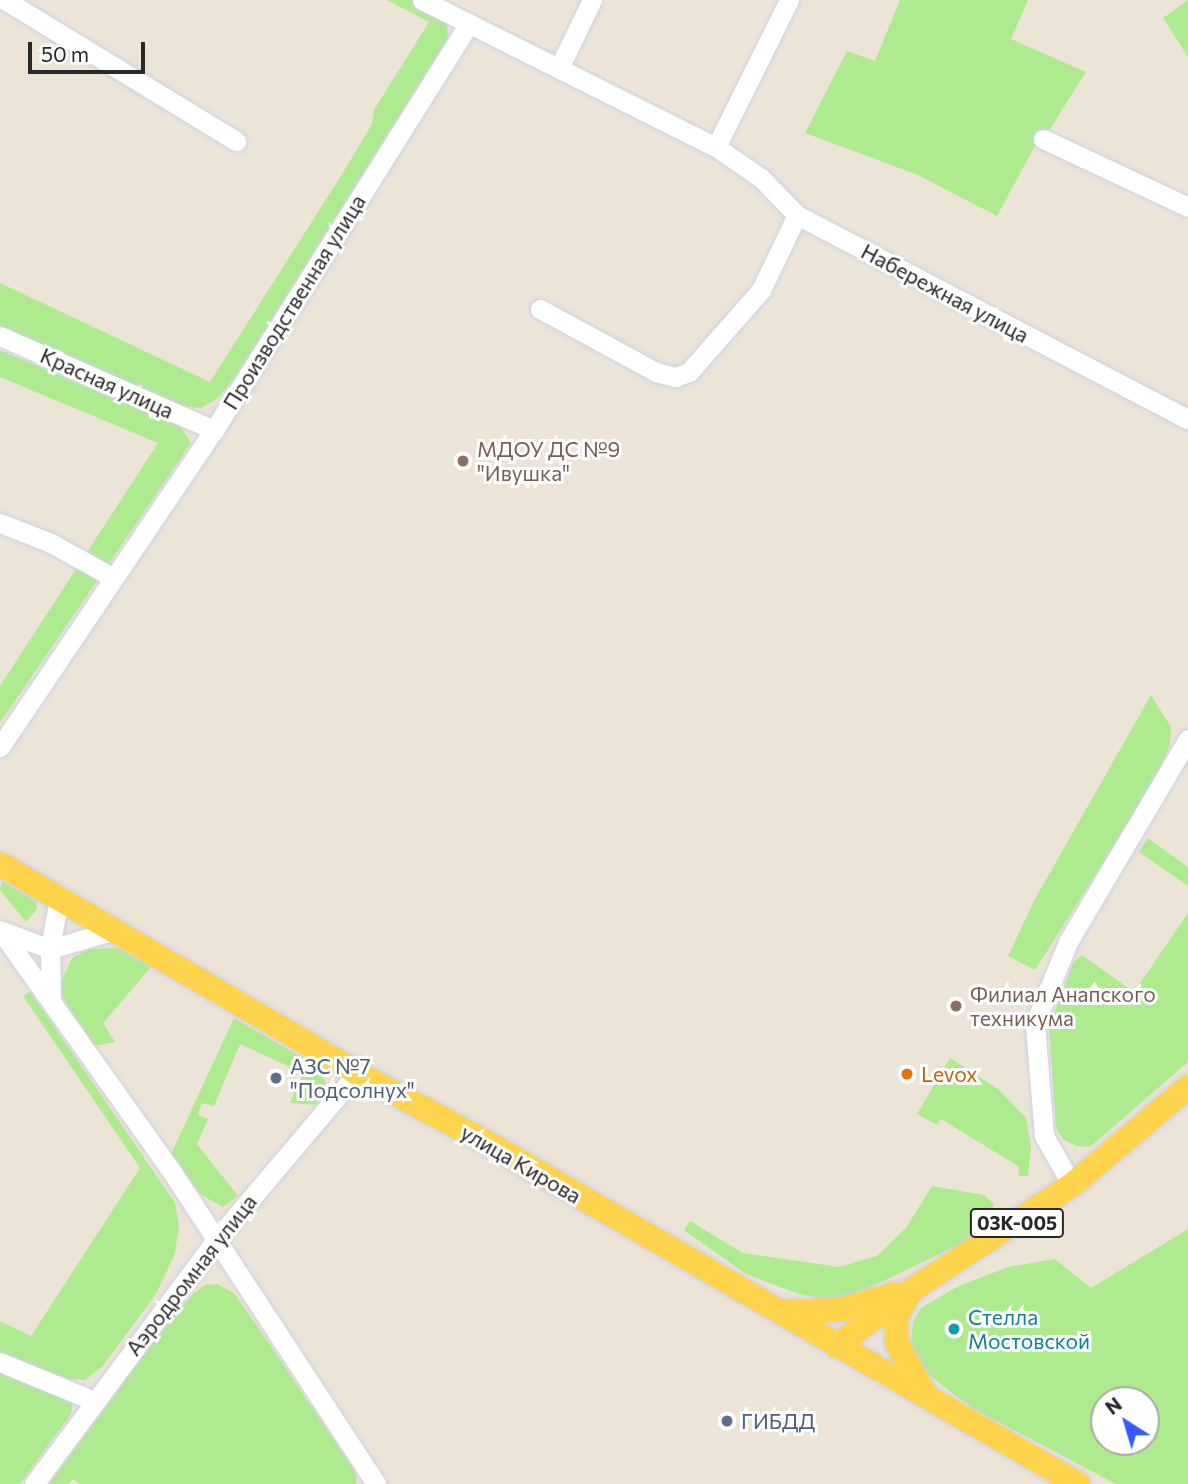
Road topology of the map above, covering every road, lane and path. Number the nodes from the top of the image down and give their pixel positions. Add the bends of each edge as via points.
1 (5, 0) edge
2 (422, 0) edge
3 (592, 0) edge
4 (789, 0) edge
5 (469, 23) junction
6 (559, 68) junction
7 (1043, 139) dead end
8 (236, 141) dead end
9 (716, 147) junction
10 (1188, 207) edge
11 (797, 215) junction
12 (540, 309) dead end
13 (0, 336) edge
14 (1188, 419) edge
15 (214, 430) junction
16 (0, 523) edge
17 (112, 577) junction
18 (1188, 739) edge
19 (0, 747) edge
20 (0, 864) edge
21 (59, 897) junction
22 (0, 930) edge
23 (115, 930) junction
24 (50, 949) junction
25 (51, 996) junction
26 (357, 1073) junction
27 (1188, 1087) edge
28 (1072, 1185) junction
29 (216, 1240) junction
30 (913, 1289) junction
31 (778, 1312) junction
32 (836, 1346) junction
33 (0, 1362) edge
34 (927, 1398) junction
35 (94, 1401) junction
36 (34, 1484) edge
37 (376, 1484) edge
38 (1078, 1484) edge

1 - 8 street
2 - 5 street, Набережная улица
3 - 6 street
4 - 9 street
5 - 6 street, Набережная улица
5 - 15 street, Производственная улица
6 - 9 street, Набережная улица
7 - 10 street
9 - 11 street, Набережная улица via 761,178
11 - 12 street via 761,290 689,372 675,377 656,372
11 - 14 street, Набережная улица
13 - 15 street, Красная улица
15 - 17 street, Производственная улица
16 - 17 street via 51,543
17 - 19 street, Производственная улица
18 - 28 street via 1068,942 1035,1023 1044,1136
20 - 21 main road, улица Кирова
21 - 23 main road, улица Кирова
21 - 24 street
22 - 24 street
22 - 25 street
23 - 24 street
23 - 26 main road, улица Кирова
24 - 25 street
25 - 29 street
26 - 29 street, Аэродромная улица
26 - 31 main road, улица Кирова
27 - 28 main road, 03К-005
28 - 30 main road, 03К-005
29 - 35 street, Аэродромная улица
29 - 37 street
30 - 31 main road via 840,1311
30 - 32 main road, 03К-005
30 - 34 main road, 03К-005 via 897,1317 897,1344
31 - 32 main road, улица Кирова
32 - 34 main road, улица Кирова
33 - 35 street
34 - 38 main road, улица Кирова
35 - 36 street, Аэродромная улица

